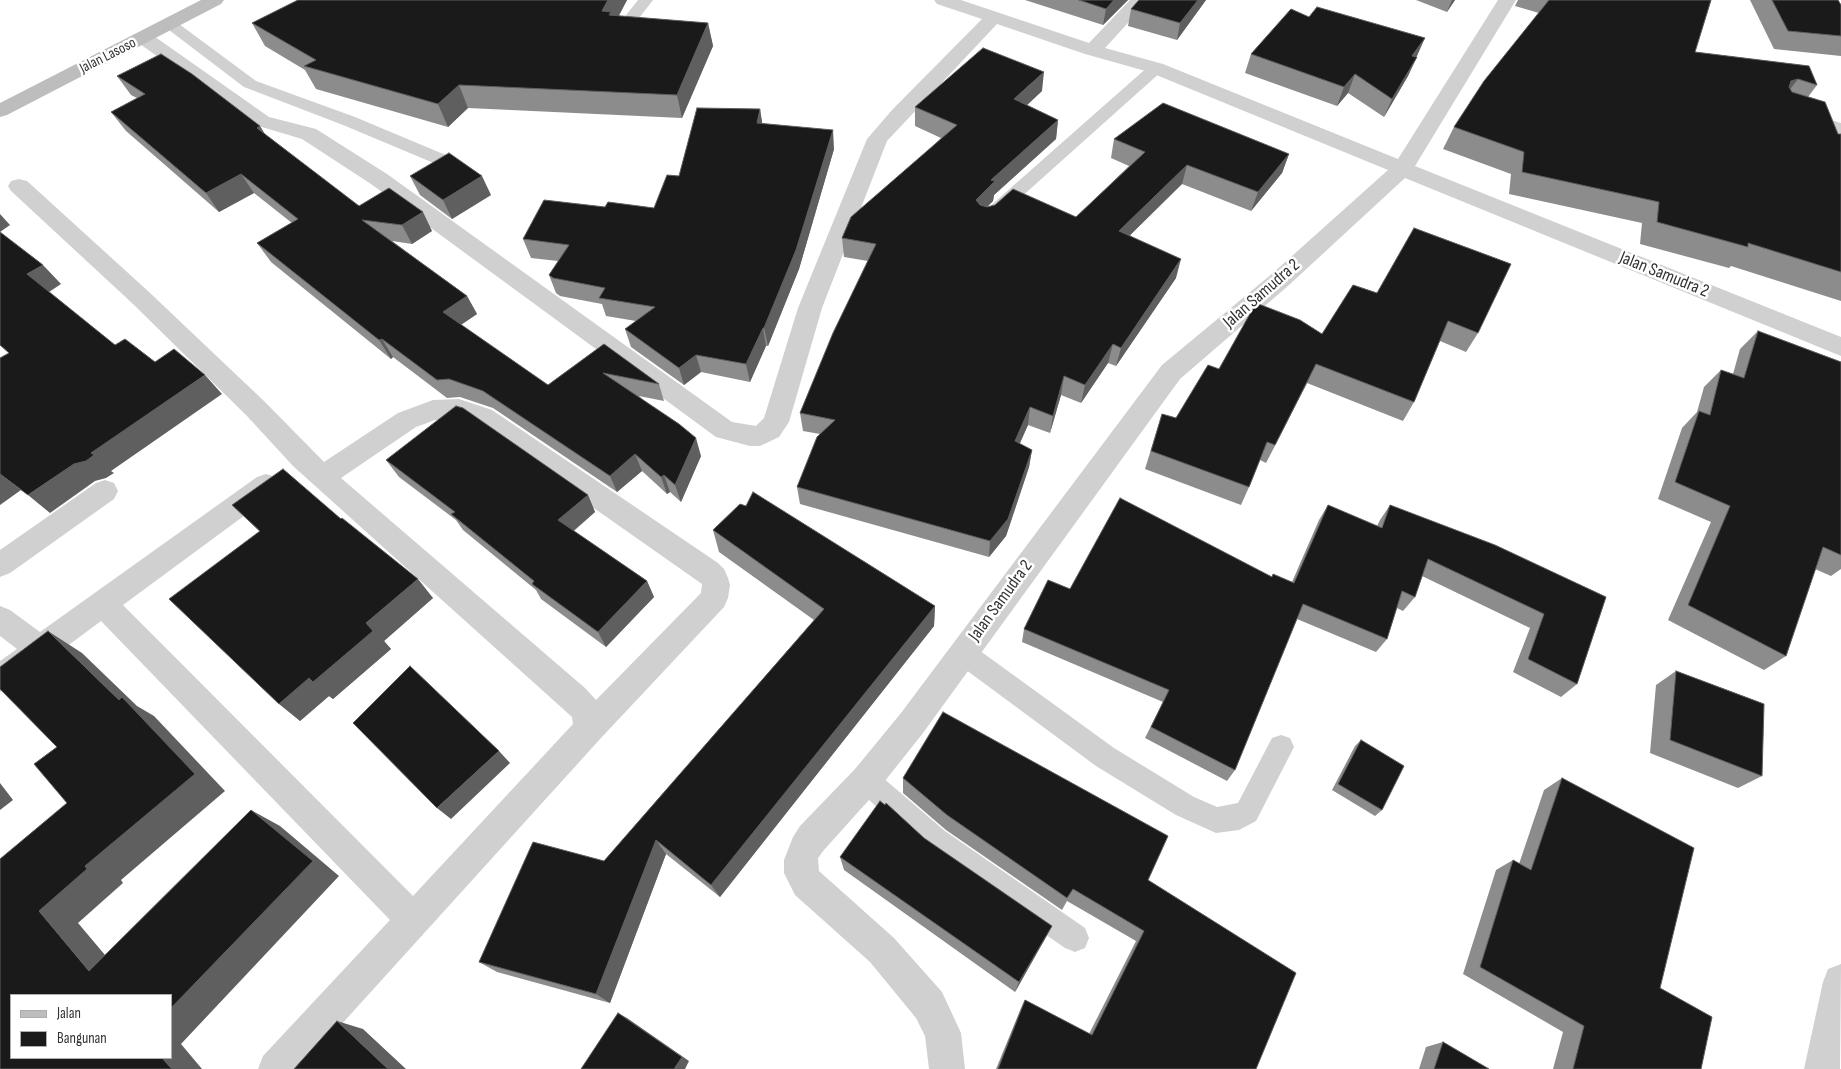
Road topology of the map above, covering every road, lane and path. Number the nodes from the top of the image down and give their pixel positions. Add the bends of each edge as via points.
1 (215, 0) edge
2 (646, 0) edge
3 (943, 0) edge
4 (1140, 0) edge
5 (1507, 0) edge
6 (993, 18) junction
7 (631, 19) edge
8 (170, 24) junction
9 (144, 38) junction
10 (1092, 50) junction
11 (1156, 68) junction
12 (0, 111) edge
13 (1789, 111) edge
14 (1841, 129) edge
15 (442, 160) edge
16 (1403, 168) junction
17 (19, 186) dead end
18 (986, 219) edge
19 (1841, 347) edge
20 (312, 468) junction
21 (104, 491) dead end
22 (0, 565) edge
23 (102, 603) junction
24 (0, 619) edge
25 (40, 648) junction
26 (963, 653) junction
27 (0, 678) edge
28 (590, 728) junction
29 (1281, 747) dead end
30 (866, 780) junction
31 (413, 920) junction
32 (1074, 938) dead end
33 (1841, 982) edge
34 (276, 1069) edge
35 (947, 1069) edge
36 (1822, 1069) edge

1 - 8 street, Jalan Lasoso
2 - 7 lane
3 - 6 street, Jalan Samudra 2
4 - 10 street
5 - 16 street, Jalan Samudra 2
6 - 9 street via 877,139 810,308 776,422 760,436 725,430 371,174 309,134 262,121
6 - 10 street, Jalan Samudra 2
8 - 9 street, Jalan Lasoso
8 - 15 lane via 250,84
9 - 12 street, Jalan Lasoso
10 - 11 street, Jalan Samudra 2
11 - 16 street, Jalan Samudra 2
11 - 18 lane
13 - 14 lane
16 - 19 street, Jalan Samudra 2
16 - 26 street, Jalan Samudra 2 via 1281,279 1171,372
17 - 20 street via 141,298
20 - 23 street
20 - 28 street via 574,698 584,710
20 - 28 street via 407,420 433,410 458,409 483,417 708,572 716,585 714,598
21 - 22 street
23 - 25 street
23 - 31 street
24 - 25 street
25 - 27 street
26 - 29 lane via 1105,757 1185,806 1216,820 1239,817 1247,812
26 - 30 street, Jalan Samudra 2
28 - 31 street
30 - 32 lane via 935,841
30 - 35 street, Jalan Samudra 2 via 804,849 801,873 807,883 882,950 929,1004 943,1033
31 - 34 street
33 - 36 street

